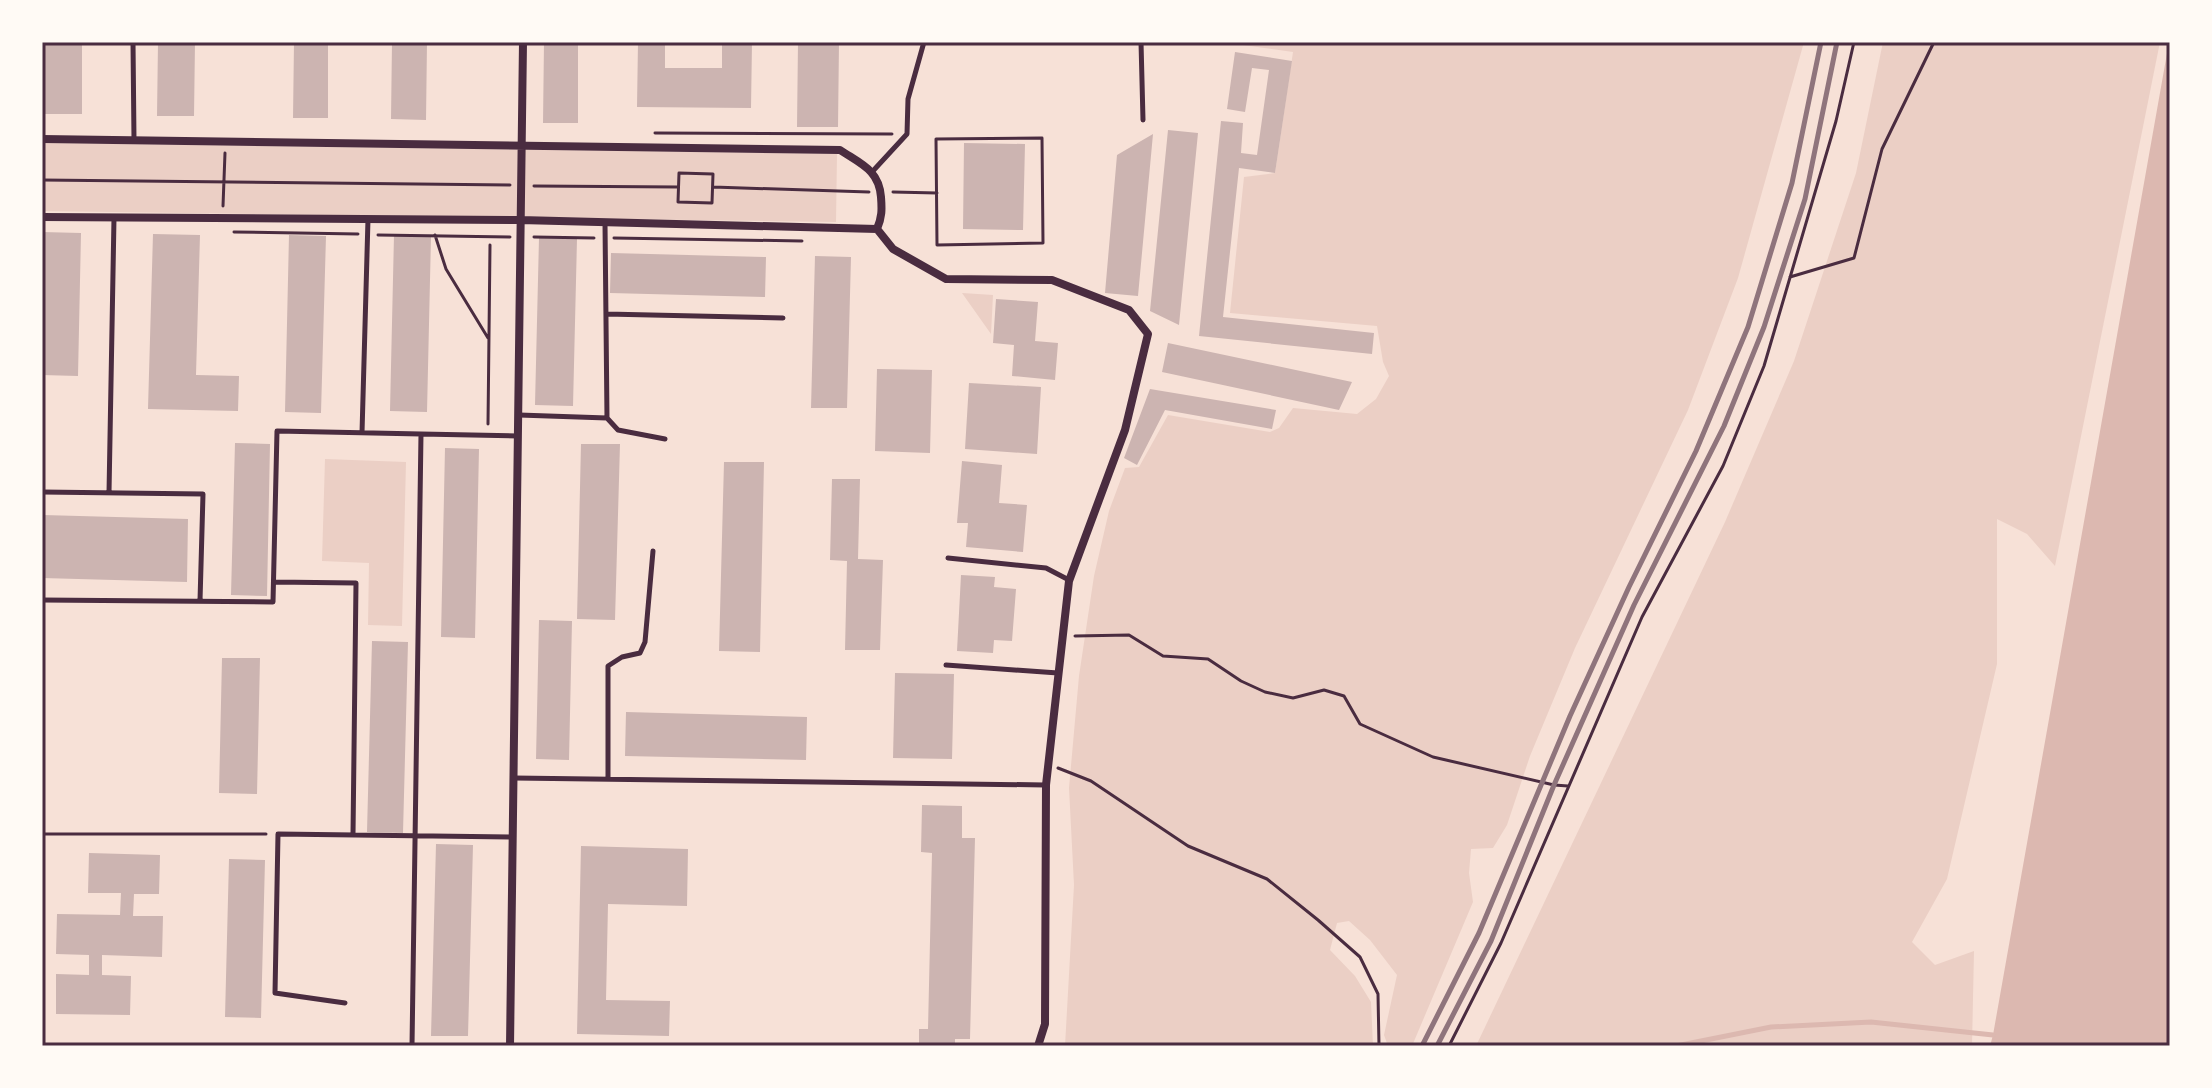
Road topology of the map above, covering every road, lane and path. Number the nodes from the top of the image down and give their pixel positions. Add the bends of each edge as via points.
1 (133, 42) edge
2 (523, 42) edge
3 (924, 42) edge
4 (1141, 42) edge
5 (1854, 42) edge
6 (1934, 42) edge
7 (1143, 120) dead end
8 (42, 139) edge
9 (134, 140) junction
10 (226, 141) junction
11 (521, 144) junction
12 (872, 172) junction
13 (42, 180) edge
14 (224, 182) junction
15 (521, 185) junction
16 (678, 187) junction
17 (713, 187) junction
18 (881, 192) junction
19 (937, 193) junction
20 (42, 217) edge
21 (114, 217) junction
22 (223, 218) junction
23 (368, 219) junction
24 (520, 220) junction
25 (605, 222) junction
26 (877, 229) junction
27 (368, 234) junction
28 (435, 235) junction
29 (520, 237) junction
30 (605, 238) junction
31 (806, 241) dead end
32 (490, 245) dead end
33 (1790, 277) junction
34 (606, 314) junction
35 (783, 318) dead end
36 (489, 341) junction
37 (518, 415) junction
38 (607, 418) junction
39 (488, 424) dead end
40 (362, 433) junction
41 (421, 434) junction
42 (518, 436) junction
43 (665, 439) dead end
44 (42, 492) edge
45 (109, 493) junction
46 (653, 551) dead end
47 (948, 558) dead end
48 (1069, 581) junction
49 (274, 582) junction
50 (42, 600) edge
51 (200, 601) junction
52 (1063, 636) junction
53 (946, 665) dead end
54 (1059, 673) junction
55 (1049, 763) junction
56 (514, 778) junction
57 (608, 779) junction
58 (1046, 785) junction
59 (1569, 786) junction
60 (42, 834) edge
61 (278, 834) junction
62 (353, 835) junction
63 (415, 836) junction
64 (514, 837) junction
65 (345, 1003) dead end
66 (412, 1046) edge
67 (510, 1046) edge
68 (1038, 1046) edge
69 (1379, 1046) edge
70 (1449, 1046) edge

1 - 9 lane
2 - 11 street
3 - 12 lane via 908,99 907,134
4 - 7 lane
5 - 33 path
6 - 33 path via 1882,149 1854,258
8 - 9 street
9 - 10 street
10 - 11 street
10 - 14 path
11 - 12 street via 840,150
11 - 15 street
12 - 18 street
13 - 14 path
14 - 15 path
14 - 22 path
15 - 16 path
15 - 24 street
16 - 17 path via 679,173 713,174
16 - 17 path via 678,202 712,203
17 - 18 path
18 - 19 path
18 - 26 street via 883,217
19 - 19 path via 937,245 1043,243 1042,138 936,139
20 - 21 street
21 - 22 street
21 - 45 lane
22 - 23 street
22 - 27 path via 223,232
23 - 24 street
23 - 27 lane
24 - 25 street
24 - 29 street
25 - 26 street
25 - 30 lane
26 - 48 street via 893,249 946,279 1052,280 1129,310 1148,334 1125,430
27 - 28 path
27 - 40 lane
28 - 29 path
28 - 36 path via 446,269
29 - 30 path
29 - 37 street
30 - 31 path
30 - 34 lane
32 - 36 path
33 - 59 path via 1764,366 1723,466 1642,617
34 - 35 lane
34 - 38 lane
36 - 39 path
37 - 38 lane
37 - 42 street
38 - 43 lane via 618,430
40 - 41 lane
40 - 49 lane via 277,431
41 - 42 lane
41 - 63 lane
42 - 56 street
44 - 45 lane
45 - 51 lane via 203,494
46 - 57 lane via 645,642 640,653 608,666
47 - 48 lane via 1046,568
48 - 52 street
49 - 51 lane via 273,602
49 - 62 lane via 356,583
50 - 51 lane
52 - 54 street
52 - 59 path via 1129,635 1163,656 1208,659 1265,692 1293,698 1324,690 1344,696 1360,724 1433,757
53 - 54 lane
54 - 55 street
55 - 58 street
55 - 69 path via 1091,781 1188,846 1267,879 1318,920 1360,957 1378,994
56 - 57 lane
56 - 64 street
57 - 58 lane
58 - 68 street via 1045,1024
59 - 70 path via 1501,943
60 - 61 path
61 - 62 lane
61 - 65 lane via 275,993
62 - 63 lane
63 - 64 lane
63 - 66 lane
64 - 67 street

